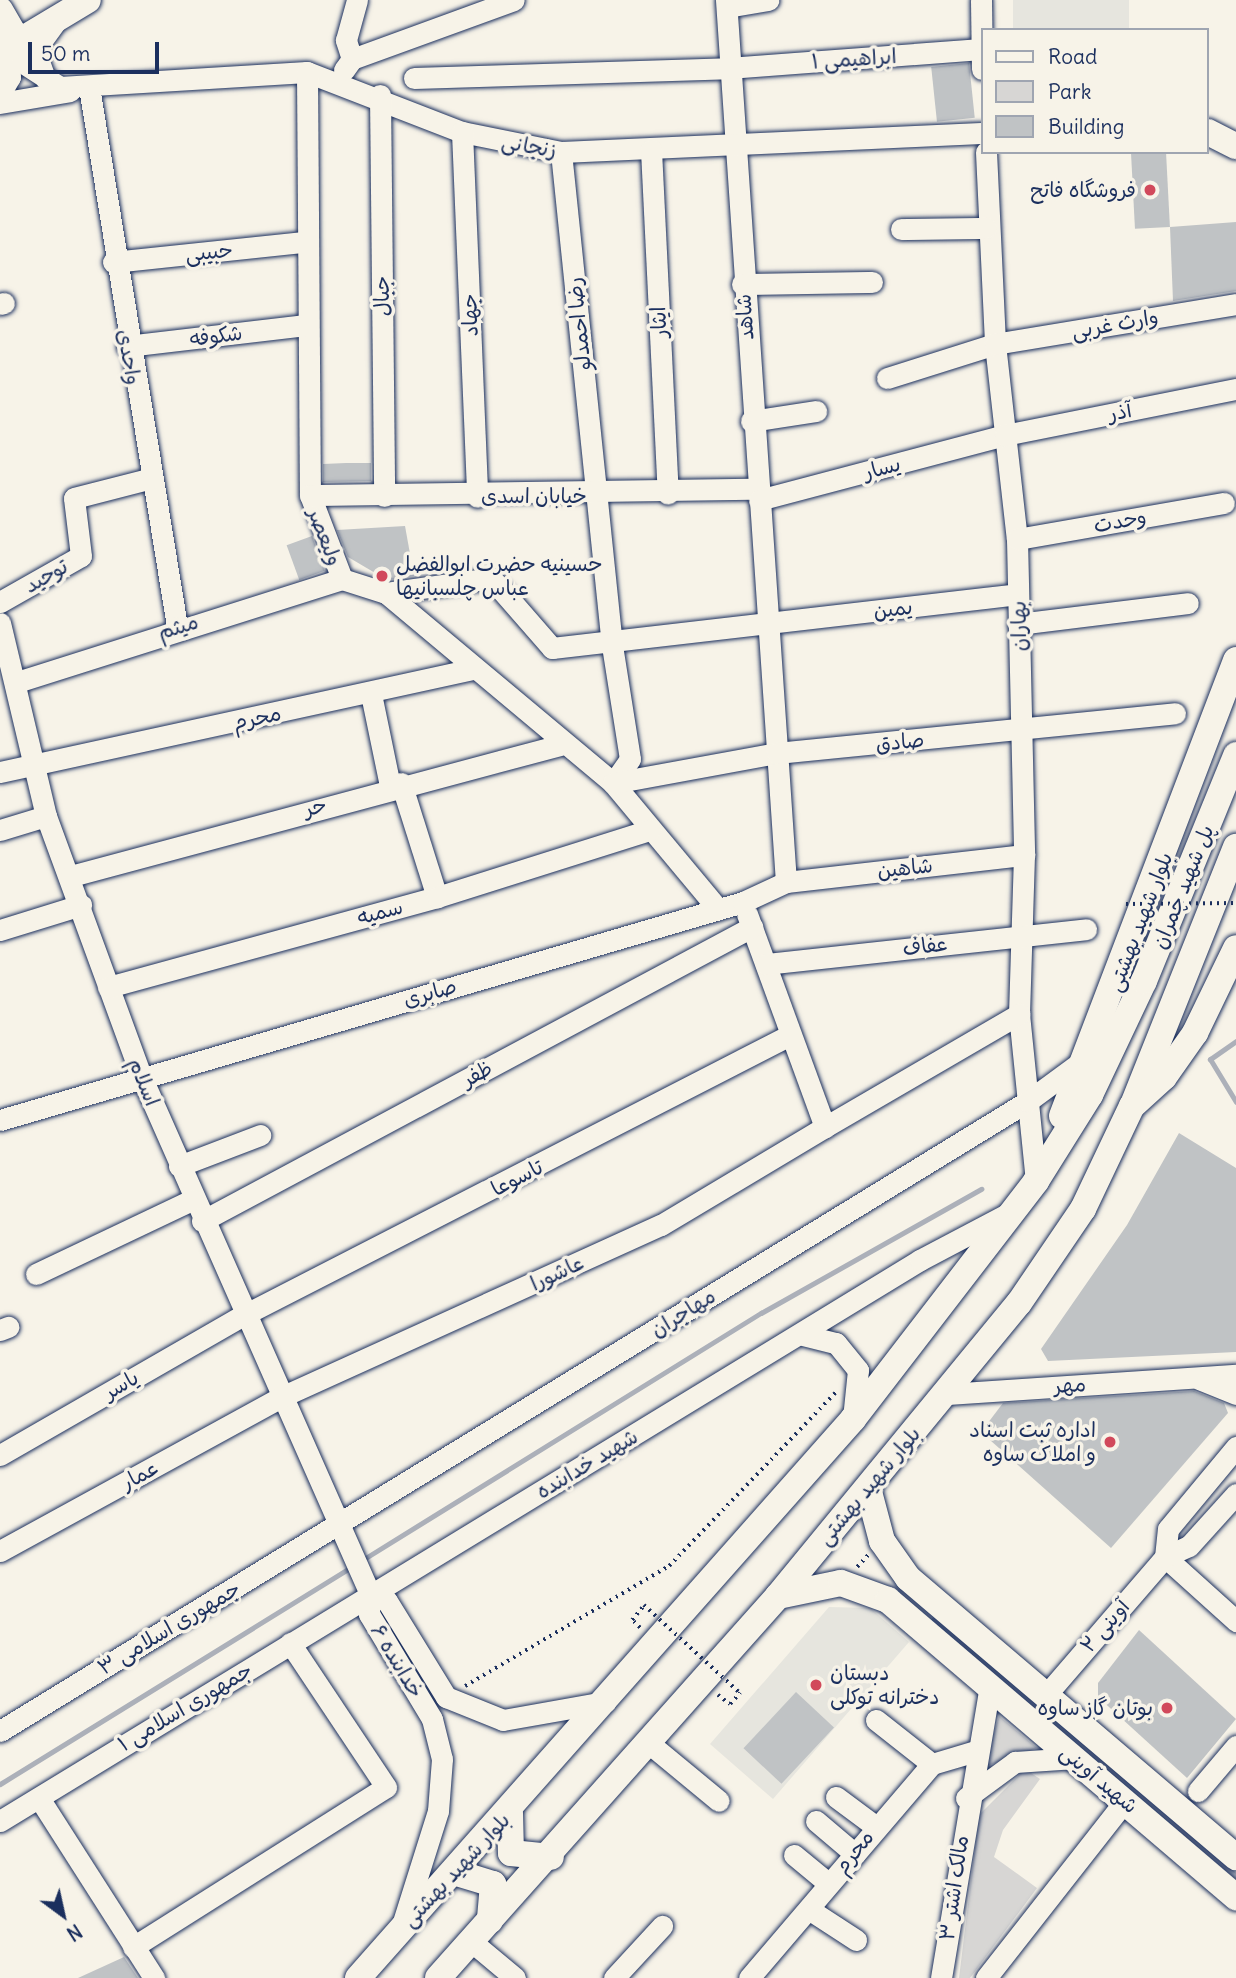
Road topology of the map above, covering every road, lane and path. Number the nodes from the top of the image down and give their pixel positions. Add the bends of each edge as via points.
1 (88, 0) edge
2 (357, 0) edge
3 (514, 0) edge
4 (768, 0) edge
5 (981, 0) edge
6 (727, 3) edge
7 (0, 10) edge
8 (455, 10) edge
9 (56, 22) junction
10 (981, 28) edge
11 (4, 52) edge
12 (352, 59) junction
13 (981, 59) edge
14 (728, 68) junction
15 (307, 72) junction
16 (45, 78) junction
17 (414, 78) dead end
18 (338, 79) junction
19 (89, 87) junction
20 (0, 94) edge
21 (380, 95) junction
22 (0, 103) edge
23 (1236, 122) edge
24 (1236, 128) edge
25 (462, 132) junction
26 (1208, 132) edge
27 (1208, 132) edge
28 (1208, 132) edge
29 (1208, 132) edge
30 (981, 133) edge
31 (1236, 138) edge
32 (732, 145) junction
33 (1236, 146) edge
34 (651, 150) junction
35 (561, 152) junction
36 (986, 154) edge
37 (986, 228) junction
38 (901, 229) dead end
39 (304, 242) junction
40 (113, 262) junction
41 (872, 282) dead end
42 (743, 284) junction
43 (1236, 304) edge
44 (306, 325) junction
45 (995, 344) junction
46 (127, 346) junction
47 (887, 378) dead end
48 (1236, 389) edge
49 (816, 411) dead end
50 (751, 421) junction
51 (1005, 435) junction
52 (152, 478) junction
53 (668, 494) junction
54 (310, 495) junction
55 (758, 495) junction
56 (384, 496) junction
57 (598, 496) junction
58 (477, 497) junction
59 (1224, 503) dead end
60 (1017, 539) junction
61 (342, 579) junction
62 (386, 593) junction
63 (1018, 594) junction
64 (0, 602) edge
65 (1188, 603) dead end
66 (0, 624) edge
67 (1018, 624) junction
68 (768, 625) junction
69 (177, 626) junction
70 (611, 639) junction
71 (1236, 660) edge
72 (474, 669) junction
73 (17, 682) junction
74 (371, 694) junction
75 (1175, 713) dead end
76 (1022, 730) junction
77 (560, 745) junction
78 (777, 753) junction
79 (1236, 755) edge
80 (39, 765) junction
81 (0, 772) edge
82 (613, 783) junction
83 (395, 785) junction
84 (46, 816) junction
85 (0, 830) edge
86 (650, 830) junction
87 (1236, 847) edge
88 (1024, 855) junction
89 (71, 876) junction
90 (786, 882) junction
91 (437, 897) junction
92 (743, 902) junction
93 (1236, 903) edge
94 (1126, 904) dead end
95 (81, 905) junction
96 (718, 909) junction
97 (752, 927) junction
98 (1086, 929) dead end
99 (0, 930) edge
100 (1022, 934) junction
101 (1236, 948) edge
102 (766, 964) junction
103 (1228, 983) edge
104 (108, 987) junction
105 (1019, 1014) junction
106 (790, 1035) junction
107 (1085, 1059) junction
108 (142, 1078) junction
109 (1090, 1095) joint
110 (1028, 1101) junction
111 (1132, 1107) junction
112 (0, 1120) edge
113 (825, 1127) junction
114 (260, 1135) dead end
115 (179, 1166) junction
116 (1036, 1181) junction
117 (192, 1200) junction
118 (1016, 1209) junction
119 (202, 1221) junction
120 (36, 1273) dead end
121 (242, 1316) junction
122 (803, 1335) junction
123 (858, 1370) junction
124 (1232, 1386) edge
125 (947, 1394) junction
126 (279, 1398) junction
127 (1236, 1413) edge
128 (853, 1419) junction
129 (1236, 1433) edge
130 (1232, 1452) edge
131 (0, 1455) edge
132 (867, 1488) junction
133 (1236, 1494) edge
134 (338, 1525) junction
135 (882, 1541) junction
136 (0, 1551) edge
137 (1165, 1557) junction
138 (908, 1578) junction
139 (841, 1583) junction
140 (370, 1594) junction
141 (778, 1596) junction
142 (888, 1600) junction
143 (1235, 1619) edge
144 (632, 1620) dead end
145 (290, 1643) junction
146 (990, 1686) junction
147 (1046, 1695) junction
148 (446, 1697) junction
149 (605, 1702) junction
150 (730, 1704) dead end
151 (876, 1720) dead end
152 (0, 1731) edge
153 (650, 1744) junction
154 (1236, 1746) edge
155 (976, 1751) junction
156 (1075, 1758) junction
157 (932, 1764) junction
158 (1198, 1791) dead end
159 (836, 1797) dead end
160 (39, 1798) junction
161 (966, 1798) junction
162 (719, 1801) dead end
163 (1125, 1801) junction
164 (510, 1813) junction
165 (0, 1821) edge
166 (816, 1821) dead end
167 (875, 1826) junction
168 (855, 1854) junction
169 (794, 1855) dead end
170 (551, 1857) junction
171 (1236, 1857) edge
172 (457, 1873) junction
173 (829, 1884) junction
174 (1236, 1897) edge
175 (810, 1910) junction
176 (491, 1921) junction
177 (662, 1926) dead end
178 (400, 1931) junction
179 (856, 1940) dead end
180 (472, 1941) junction
181 (133, 1947) junction
182 (154, 1978) edge
183 (358, 1978) edge
184 (438, 1978) edge
185 (514, 1978) edge
186 (614, 1978) edge
187 (749, 1978) edge
188 (941, 1978) edge
189 (986, 1978) edge

1 - 9 main road
2 - 12 street via 346,40
3 - 8 street
4 - 6 street
5 - 10 street
6 - 14 street, شاهد
7 - 11 main road via 12,30
8 - 12 street
9 - 11 main road
9 - 16 street via 35,50
11 - 16 street
11 - 20 street via 10,78
12 - 18 street
13 - 14 street, ابراهیمی ۱
14 - 17 street, ابراهیمی ۱
14 - 32 street, شاهد
15 - 18 street, زنجانی
15 - 19 street, زنجانی
15 - 39 street, ولیعصر
16 - 19 street via 60,87
18 - 21 street, زنجانی
19 - 22 street
19 - 40 street, واحدی
21 - 25 street, زنجانی
21 - 56 street, جبال
23 - 26 main road
24 - 27 street
25 - 35 street, زنجانی
25 - 58 street, جهاد
28 - 31 street
29 - 33 main road
30 - 32 street, زنجانی
32 - 34 street, زنجانی
32 - 42 street, شاهد
34 - 35 street, زنجانی
34 - 53 street, ایثار
35 - 57 street, رضا احمدلو
36 - 37 street, بهاران
37 - 38 street
37 - 45 street, بهاران
39 - 40 street, حبیبی
39 - 44 street, ولیعصر
40 - 46 street, واحدی
41 - 42 street
42 - 50 street, شاهد
43 - 45 street, وارث غربی
44 - 46 street, شکوفه
44 - 54 street, ولیعصر
45 - 47 street, وارث غربی
45 - 51 street, بهاران
46 - 52 street, واحدی
48 - 51 street, آذر
49 - 50 street
50 - 55 street, شاهد
51 - 55 street, یسار
51 - 60 street, بهاران
52 - 64 street, توحید via 74,498 81,556
52 - 69 street, واحدی
53 - 55 street, خیابان اسدی
53 - 57 street, خیابان اسدی
54 - 56 street, خیابان اسدی
54 - 61 street, ولیعصر
55 - 68 street, شاهد
56 - 58 street, خیابان اسدی
57 - 58 street, خیابان اسدی
57 - 70 street, رضا احمدلو
59 - 60 street, وحدت
60 - 63 street, بهاران
61 - 62 street, ولیعصر
61 - 69 street, میثم
62 - 70 street, یمین via 491,578 552,648
62 - 72 street, ولیعصر
63 - 67 street, بهاران
63 - 68 street, یمین
65 - 67 street
66 - 73 street, اسلام
67 - 76 street, بهاران
68 - 70 street, یمین
68 - 78 street, شاهد
69 - 73 street, میثم
70 - 82 street, رضا احمدلو via 630,758
71 - 107 main road, بلوار شهید بهشتی
72 - 74 street, محرم
72 - 77 street, ولیعصر
73 - 80 street, اسلام
74 - 80 street, محرم
74 - 83 street
75 - 76 street, صادق
76 - 78 street, صادق
76 - 88 street, بهاران
77 - 82 street, ولیعصر
77 - 83 street, حر
78 - 82 street, صادق
78 - 90 street, شاهد
79 - 109 main road, پل شهید چمران via 1144,981
80 - 81 street, محرم
80 - 84 street, اسلام
82 - 86 street, ولیعصر
83 - 89 street, حر
83 - 91 street
84 - 85 street
84 - 89 street, اسلام
86 - 91 street, سمیه
86 - 96 street, ولیعصر
87 - 111 main road, پل شهید چمران
88 - 90 street, شاهین
88 - 100 street, بهاران
89 - 95 street, اسلام
90 - 92 street, شاهین
91 - 104 street, سمیه
92 - 96 street, صابری
92 - 97 street
93 - 94 path, bridge
95 - 99 street
95 - 104 street, اسلام
96 - 108 street, صابری
97 - 102 street
97 - 119 street, ظفر
98 - 100 street, عفاف
100 - 102 street, عفاف
100 - 105 street, بهاران
101 - 103 main road, بلوار شهید بهشتی
102 - 106 street
103 - 111 main road, بلوار شهید بهشتی via 1164,1077
104 - 108 street, اسلام
105 - 110 street, بهاران
105 - 113 street, عاشورا
106 - 113 street
106 - 121 street, تاسوعا
107 - 110 street, مهاجران
107 - 116 main road, بلوار شهید بهشتی
108 - 112 street, صابری
108 - 115 street, اسلام
109 - 116 main road, بلوار شهید بهشتی
110 - 116 street, بهاران
110 - 134 street, مهاجران
111 - 125 main road, بلوار شهید بهشتی via 1083,1209
113 - 126 street, عاشورا via 660,1225
114 - 115 street
115 - 117 street, اسلام
116 - 118 main road, بلوار شهید بهشتی
117 - 119 street, اسلام
117 - 120 street
118 - 122 street, شهید خدابنده via 920,1260
118 - 128 main road, بلوار شهید بهشتی
119 - 121 street, اسلام
121 - 126 street, اسلام
121 - 131 street, یاسر
122 - 123 street via 835,1343
122 - 140 street, شهید خدابنده
123 - 128 street
123 - 148 path via 669,1566
124 - 125 street, مهر via 1194,1377
124 - 127 street
125 - 132 main road, بلوار شهید بهشتی
126 - 134 street, اسلام
126 - 136 street, عمار
128 - 149 main road, بلوار شهید بهشتی
129 - 130 street
130 - 137 street via 1168,1529
132 - 135 main road, شهید آوینی
132 - 141 main road, بلوار شهید بهشتی
133 - 137 street via 1189,1546
134 - 140 street, اسلام
134 - 152 street, جمهوری اسلامی ۳
135 - 138 main road, شهید آوینی
135 - 139 path
137 - 143 street
137 - 147 street, ۲ آوینی
138 - 142 main road
138 - 147 main road, شهید آوینی
139 - 141 main road
139 - 142 main road, شهید آوینی
140 - 145 street, جمهوری اسلامی ۱
140 - 148 street, خدابنده ۶ via 387,1601
140 - 178 street, خدابنده ۶ via 369,1614 432,1719 442,1759 438,1811
141 - 153 main road, بلوار شهید بهشتی
142 - 146 main road, شهید آوینی
144 - 150 path, bridge via 644,1605 740,1693
145 - 160 street, جمهوری اسلامی ۱
145 - 181 street via 386,1787
146 - 155 street, مالک اشتر ۳
146 - 156 main road, شهید آوینی
147 - 171 main road, شهید آوینی
148 - 149 street, خدابنده ۶ via 503,1720
149 - 164 main road, بلوار شهید بهشتی
151 - 157 street
153 - 162 street
153 - 170 main road, بلوار شهید بهشتی
154 - 158 street
155 - 157 street
155 - 161 street, مالک اشتر ۳
156 - 161 street via 1015,1762
156 - 163 main road, شهید آوینی
157 - 167 street, محرم
159 - 167 street
160 - 165 street, جمهوری اسلامی ۱
160 - 181 street
161 - 188 street, مالک اشتر ۳
163 - 174 main road, شهید آوینی
163 - 189 street
164 - 170 main road via 510,1853
164 - 172 main road, بلوار شهید بهشتی
166 - 168 street
167 - 168 street, محرم
168 - 173 street, محرم
169 - 173 street
170 - 176 main road, بلوار شهید بهشتی
172 - 176 main road via 493,1884
172 - 178 main road, بلوار شهید بهشتی
173 - 175 street, محرم
175 - 179 street
175 - 187 street, محرم
176 - 180 main road, بلوار شهید بهشتی
177 - 186 street
178 - 183 main road, بلوار شهید بهشتی
180 - 184 main road, بلوار شهید بهشتی
180 - 185 street
181 - 182 street

